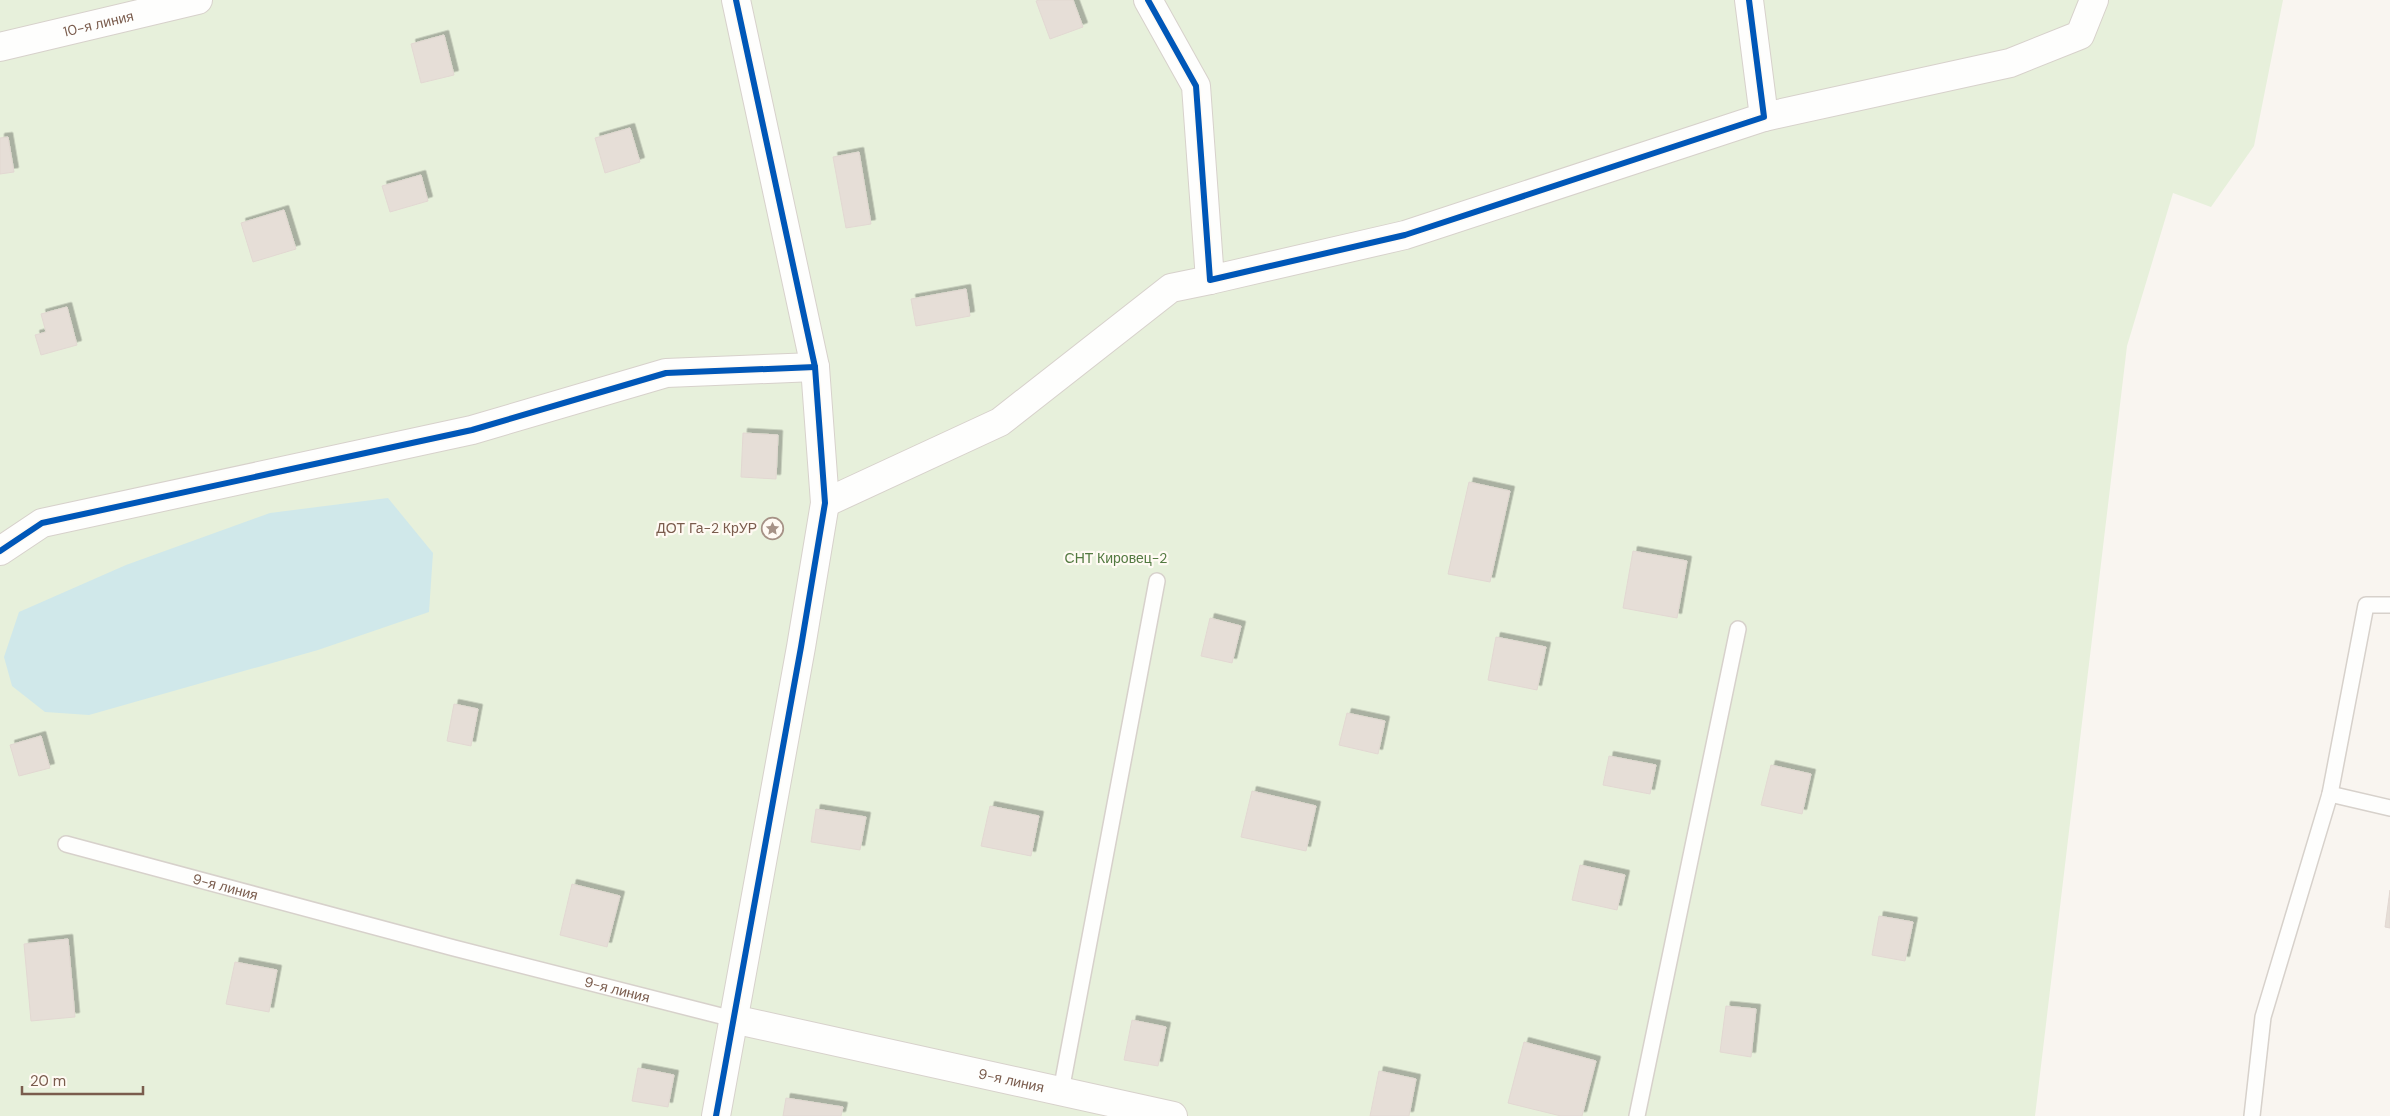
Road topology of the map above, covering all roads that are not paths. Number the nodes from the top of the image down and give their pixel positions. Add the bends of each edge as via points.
1 (198, 0) edge
2 (736, 0) edge
3 (1148, 0) edge
4 (1750, 0) edge
5 (2094, 0) edge
6 (0, 47) edge
7 (1764, 117) junction
8 (1210, 280) junction
9 (815, 367) junction
10 (824, 503) junction
11 (0, 551) edge
12 (1157, 581) dead end
13 (2390, 605) edge
14 (1738, 629) dead end
15 (2330, 794) junction
16 (2390, 808) edge
17 (66, 844) dead end
18 (733, 1019) junction
19 (1061, 1091) junction
20 (716, 1116) edge
21 (1173, 1116) edge
22 (1638, 1116) edge
23 (2252, 1116) edge

1 - 6 street, 10-я линия
2 - 9 street
3 - 8 street via 1196,86
4 - 7 street
5 - 7 street via 2080,35 2010,63
7 - 8 street via 1405,235
8 - 10 street via 1171,288 1000,422
9 - 10 street
9 - 11 street via 666,373 472,430 42,523
10 - 18 street via 801,648
12 - 19 lane
13 - 15 lane via 2366,606
14 - 22 lane
15 - 16 lane
15 - 23 lane via 2263,1017
17 - 18 lane, 9-я линия
18 - 19 street, 9-я линия
18 - 20 street
19 - 21 street, 9-я линия

